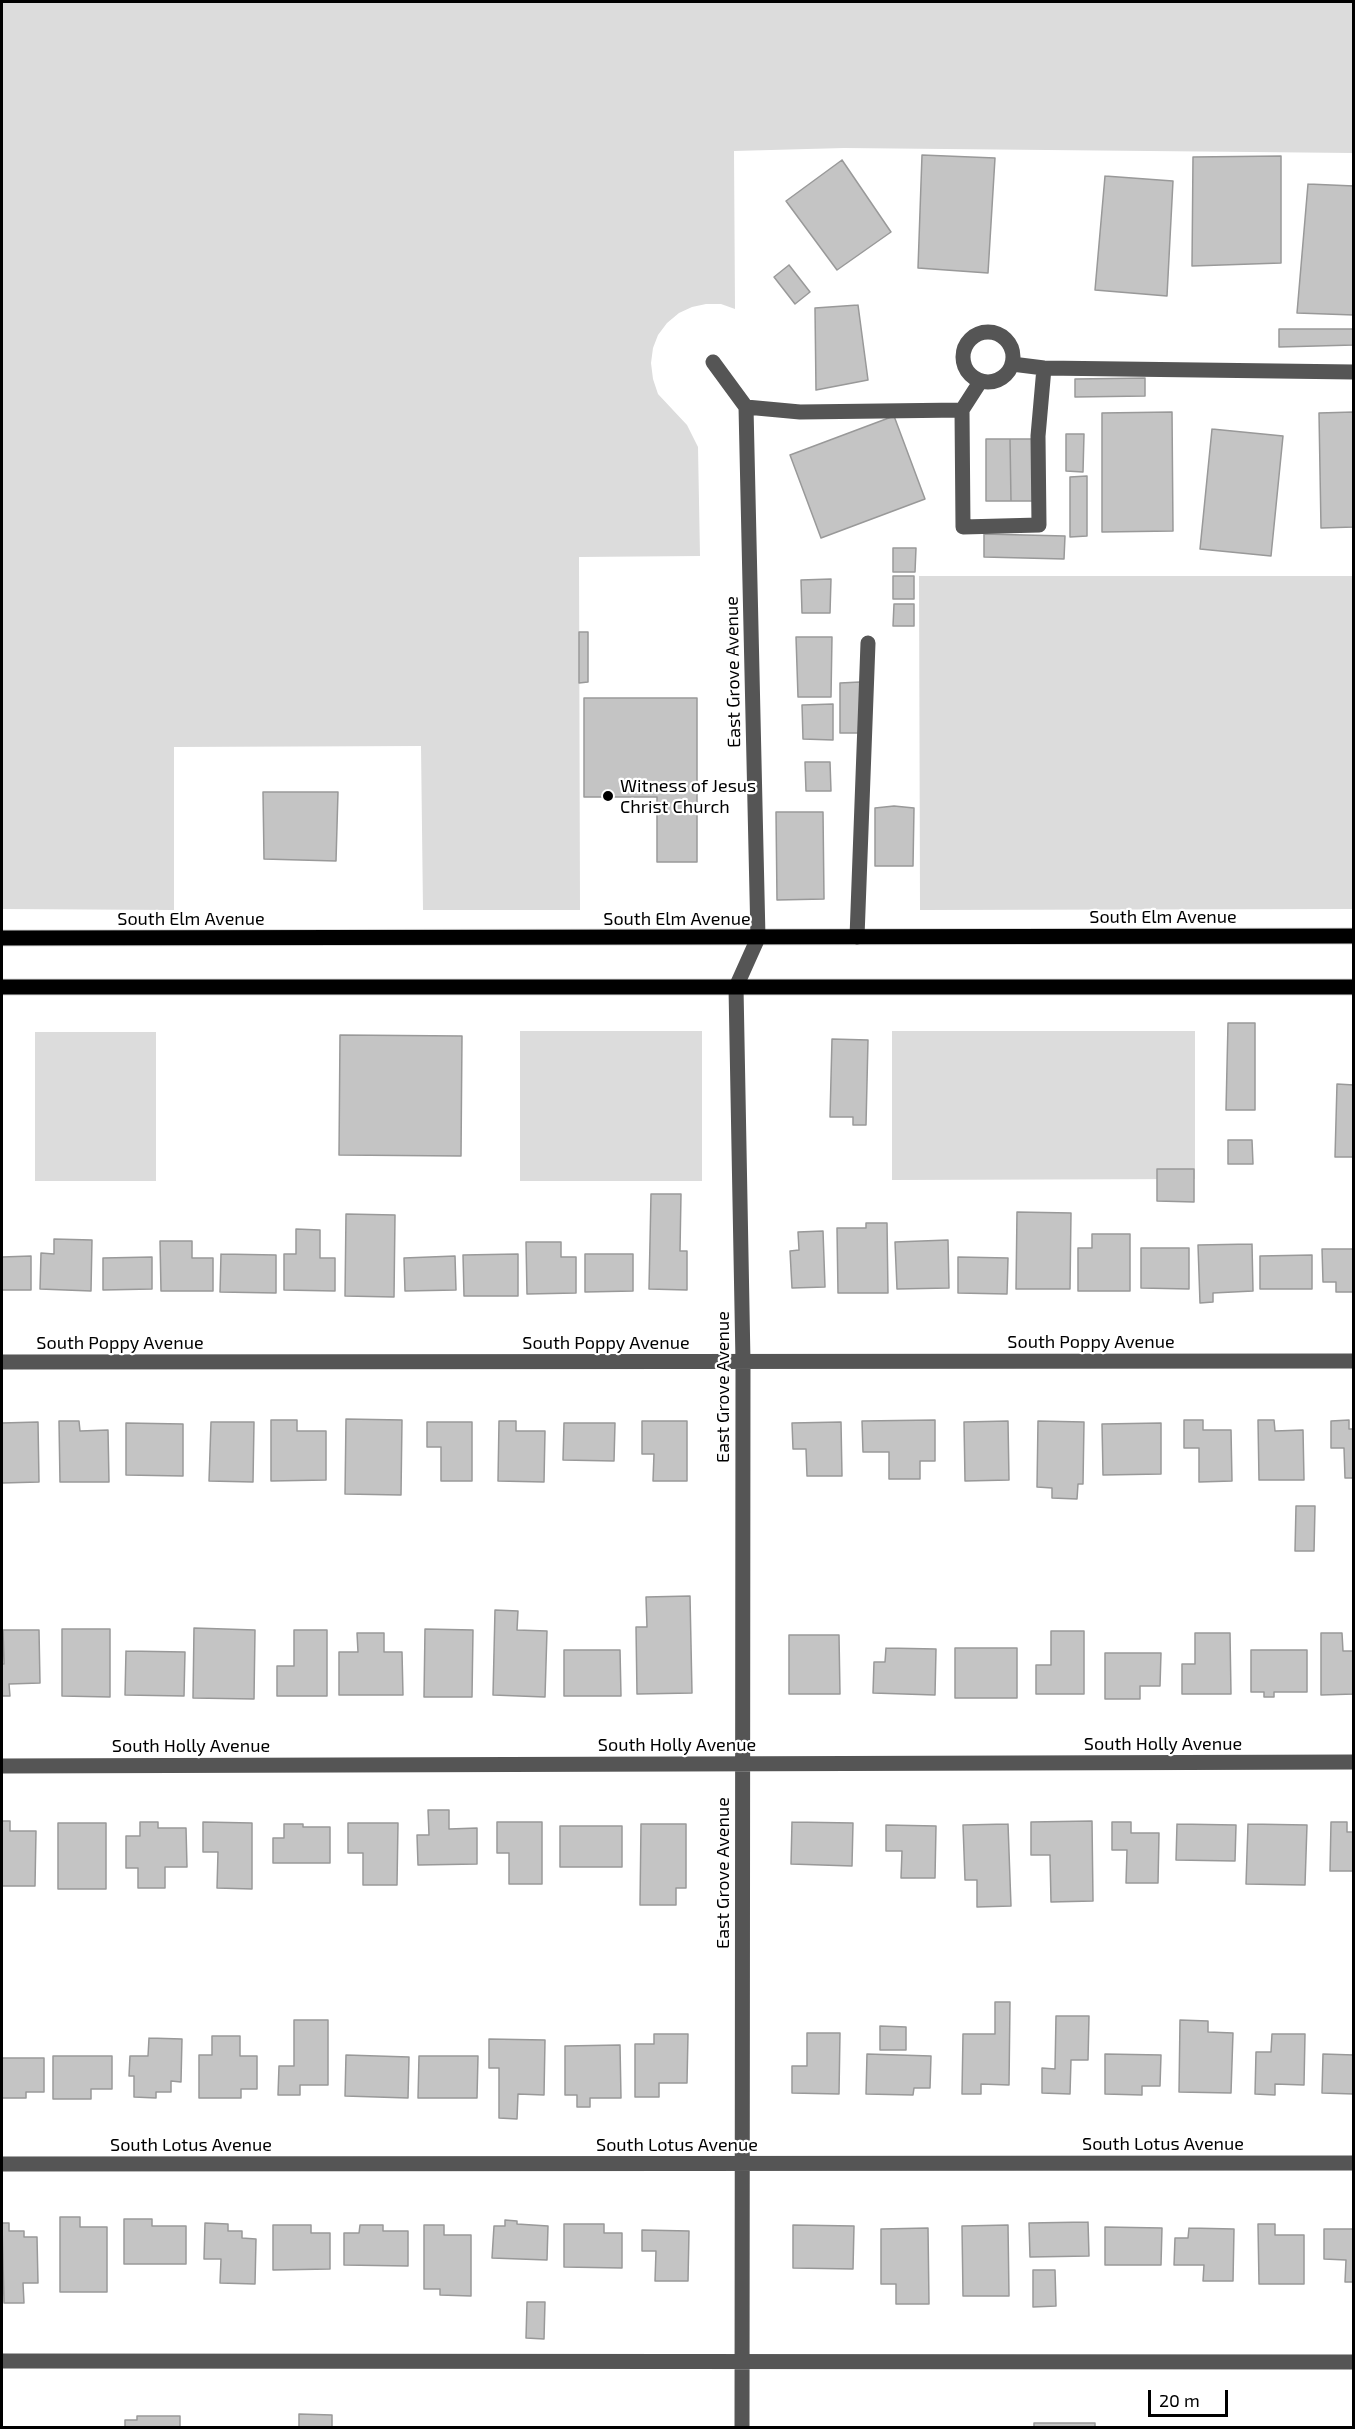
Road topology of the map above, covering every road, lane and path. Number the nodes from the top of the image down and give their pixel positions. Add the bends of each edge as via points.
1 (713, 362) dead end
2 (1012, 364) junction
3 (1044, 368) junction
4 (1353, 372) edge
5 (980, 381) junction
6 (746, 407) junction
7 (962, 410) junction
8 (867, 643) dead end
9 (1353, 936) edge
10 (857, 937) junction
11 (2, 938) edge
12 (758, 938) junction
13 (2, 987) edge
14 (736, 987) junction
15 (1353, 987) edge
16 (1353, 1361) edge
17 (2, 1362) edge
18 (743, 1362) junction
19 (1353, 1762) edge
20 (743, 1764) junction
21 (2, 1766) edge
22 (1353, 2163) edge
23 (2, 2164) edge
24 (742, 2164) junction
25 (2, 2361) edge
26 (742, 2362) junction
27 (1353, 2362) edge
28 (742, 2427) edge

1 - 6 street
2 - 3 street
2 - 5 street via 996,381
2 - 5 street via 1011,348 1000,335 975,335 962,356 967,372
3 - 4 street
3 - 7 street via 1038,436 1039,525 963,527
5 - 7 street
6 - 7 street via 800,412
6 - 12 street, East Grove Avenue
8 - 10 street
9 - 10 main road, South Elm Avenue
10 - 12 main road, South Elm Avenue
11 - 12 main road, South Elm Avenue
12 - 14 street, East Grove Avenue
13 - 14 main road
14 - 15 main road
14 - 18 street, East Grove Avenue
16 - 18 street, South Poppy Avenue
17 - 18 street, South Poppy Avenue
18 - 20 street, East Grove Avenue
19 - 20 street, South Holly Avenue
20 - 21 street, South Holly Avenue
20 - 24 street, East Grove Avenue
22 - 24 street, South Lotus Avenue
23 - 24 street, South Lotus Avenue
24 - 26 street, East Grove Avenue
25 - 26 street
26 - 27 street
26 - 28 street, East Grove Avenue

